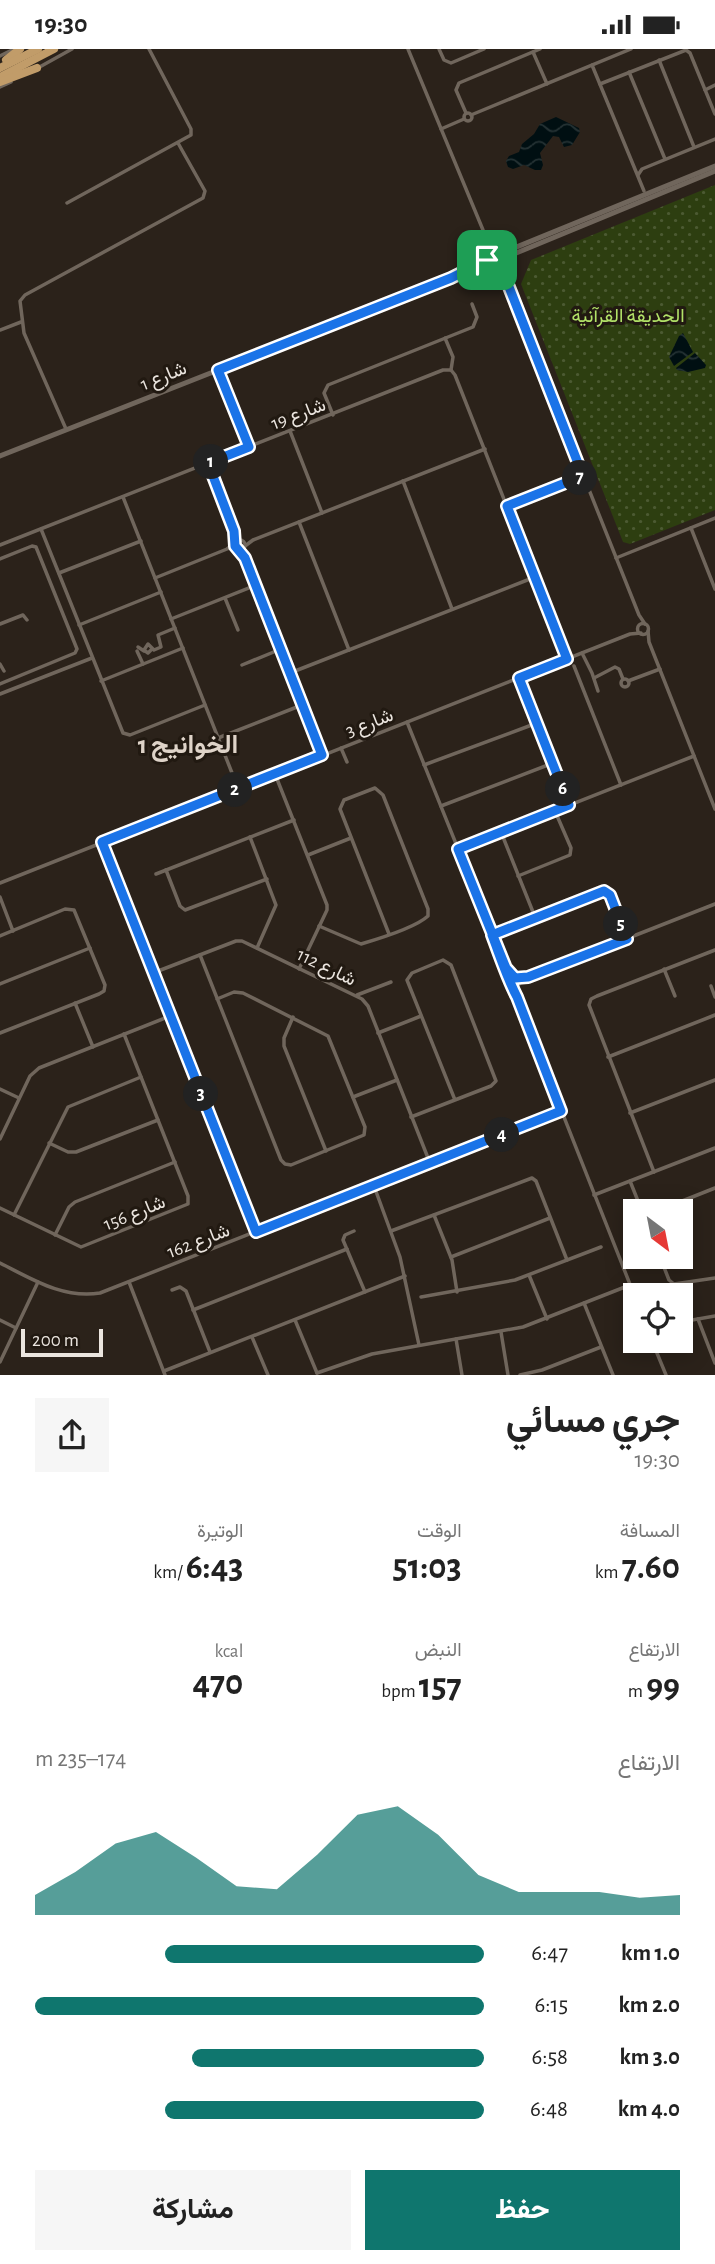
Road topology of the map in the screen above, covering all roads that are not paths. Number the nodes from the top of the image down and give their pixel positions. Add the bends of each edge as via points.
1 (14, 49) edge
2 (20, 49) edge
3 (38, 49) edge
4 (54, 49) edge
5 (72, 49) edge
6 (149, 49) edge
7 (408, 49) edge
8 (439, 49) edge
9 (484, 49) edge
10 (540, 49) edge
11 (631, 49) edge
12 (533, 52) junction
13 (0, 56) edge
14 (659, 60) junction
15 (592, 65) junction
16 (0, 67) edge
17 (37, 68) joint
18 (629, 72) junction
19 (0, 82) edge
20 (547, 84) junction
21 (600, 84) junction
22 (715, 85) edge
23 (705, 90) junction
24 (715, 114) edge
25 (467, 116) junction
26 (441, 128) junction
27 (715, 139) edge
28 (178, 143) junction
29 (694, 147) junction
30 (664, 159) junction
31 (635, 167) junction
32 (715, 168) edge
33 (642, 169) junction
34 (638, 175) junction
35 (683, 175) dead end
36 (692, 176) junction
37 (682, 184) junction
38 (644, 191) dead end
39 (685, 191) dead end
40 (67, 203) dead end
41 (484, 232) junction
42 (489, 256) junction
43 (501, 256) junction
44 (493, 266) junction
45 (477, 269) junction
46 (454, 277) junction
47 (509, 287) junction
48 (472, 304) dead end
49 (524, 306) dead end
50 (517, 309) junction
51 (21, 322) junction
52 (0, 330) edge
53 (445, 338) junction
54 (218, 370) junction
55 (451, 370) junction
56 (563, 407) dead end
57 (557, 410) junction
58 (333, 415) junction
59 (66, 430) junction
60 (290, 431) junction
61 (249, 447) junction
62 (485, 449) junction
63 (0, 456) edge
64 (208, 463) junction
65 (583, 476) junction
66 (402, 481) junction
67 (123, 497) junction
68 (507, 506) junction
69 (322, 513) junction
70 (715, 518) edge
71 (299, 522) junction
72 (611, 523) dead end
73 (603, 527) junction
74 (691, 528) junction
75 (41, 529) junction
76 (234, 531) junction
77 (242, 540) junction
78 (253, 540) junction
79 (141, 541) junction
80 (235, 543) junction
81 (0, 545) edge
82 (245, 547) junction
83 (227, 549) junction
84 (238, 549) junction
85 (245, 558) junction
86 (616, 558) junction
87 (0, 559) edge
88 (58, 573) junction
89 (535, 577) junction
90 (155, 578) junction
91 (256, 585) junction
92 (715, 589) edge
93 (161, 592) junction
94 (225, 598) junction
95 (453, 609) junction
96 (639, 615) junction
97 (171, 619) junction
98 (27, 620) dead end
99 (0, 624) edge
100 (645, 624) junction
101 (79, 625) junction
102 (639, 626) junction
103 (175, 628) junction
104 (238, 630) dead end
105 (648, 631) junction
106 (630, 634) junction
107 (642, 634) junction
108 (649, 642) junction
109 (183, 648) junction
110 (281, 649) junction
111 (349, 650) junction
112 (144, 651) junction
113 (151, 651) junction
114 (582, 653) junction
115 (92, 658) junction
116 (567, 659) junction
117 (153, 661) junction
118 (0, 664) edge
119 (143, 664) junction
120 (242, 665) dead end
121 (573, 666) dead end
122 (660, 669) junction
123 (4, 671) dead end
124 (290, 673) junction
125 (25, 675) junction
126 (519, 678) junction
127 (594, 678) junction
128 (101, 681) junction
129 (28, 683) junction
130 (0, 684) edge
131 (598, 691) dead end
132 (0, 694) edge
133 (205, 705) junction
134 (302, 705) junction
135 (407, 722) junction
136 (537, 723) junction
137 (218, 738) junction
138 (341, 748) junction
139 (322, 755) junction
140 (694, 757) junction
141 (346, 762) dead end
142 (553, 763) junction
143 (424, 765) junction
144 (275, 774) junction
145 (234, 778) dead end
146 (621, 785) junction
147 (714, 802) edge
148 (569, 805) junction
149 (441, 806) junction
150 (715, 810) edge
151 (555, 811) junction
152 (294, 820) junction
153 (501, 832) junction
154 (250, 837) junction
155 (351, 838) junction
156 (102, 842) junction
157 (458, 849) junction
158 (308, 855) junction
159 (166, 870) junction
160 (156, 874) dead end
161 (518, 876) junction
162 (267, 879) junction
163 (0, 883) edge
164 (0, 897) edge
165 (715, 904) edge
166 (535, 918) junction
167 (319, 926) junction
168 (13, 931) junction
169 (389, 934) junction
170 (492, 935) junction
171 (0, 936) edge
172 (627, 939) junction
173 (90, 948) junction
174 (257, 948) junction
175 (715, 950) edge
176 (200, 955) junction
177 (299, 968) junction
178 (506, 968) junction
179 (664, 969) junction
180 (153, 973) junction
181 (528, 977) junction
182 (515, 978) junction
183 (391, 982) dead end
184 (0, 984) edge
185 (510, 984) junction
186 (518, 985) junction
187 (711, 986) dead end
188 (367, 993) junction
189 (355, 995) junction
190 (675, 996) dead end
191 (517, 997) junction
192 (715, 997) edge
193 (217, 999) junction
194 (365, 1002) junction
195 (75, 1003) junction
196 (715, 1015) edge
197 (170, 1016) junction
198 (421, 1016) junction
199 (293, 1017) junction
200 (0, 1033) edge
201 (378, 1033) junction
202 (124, 1034) junction
203 (93, 1047) junction
204 (608, 1057) junction
205 (141, 1077) junction
206 (397, 1080) junction
207 (715, 1080) edge
208 (0, 1089) edge
209 (353, 1097) junction
210 (19, 1098) junction
211 (455, 1100) junction
212 (561, 1111) junction
213 (630, 1113) junction
214 (411, 1117) junction
215 (158, 1120) junction
216 (0, 1139) edge
217 (49, 1143) junction
218 (715, 1148) edge
219 (326, 1151) junction
220 (175, 1162) junction
221 (430, 1163) junction
222 (654, 1171) junction
223 (630, 1181) junction
224 (374, 1186) junction
225 (715, 1188) edge
226 (594, 1195) junction
227 (637, 1199) edge
228 (687, 1199) edge
229 (0, 1208) edge
230 (14, 1215) junction
231 (434, 1215) junction
232 (550, 1218) junction
233 (354, 1231) dead end
234 (391, 1231) junction
235 (256, 1232) junction
236 (55, 1235) junction
237 (601, 1247) dead end
238 (347, 1249) junction
239 (451, 1257) junction
240 (567, 1260) junction
241 (0, 1263) edge
242 (665, 1269) edge
243 (529, 1275) junction
244 (405, 1276) junction
245 (715, 1278) edge
246 (38, 1282) junction
247 (129, 1282) junction
248 (629, 1283) edge
249 (623, 1288) edge
250 (172, 1290) dead end
251 (365, 1292) junction
252 (457, 1292) junction
253 (421, 1297) dead end
254 (584, 1303) junction
255 (193, 1310) junction
256 (715, 1316) edge
257 (295, 1319) junction
258 (547, 1319) junction
259 (698, 1319) junction
260 (0, 1320) edge
261 (693, 1320) edge
262 (16, 1328) junction
263 (501, 1331) junction
264 (253, 1337) junction
265 (456, 1339) junction
266 (419, 1345) junction
267 (601, 1347) junction
268 (210, 1353) junction
269 (658, 1353) edge
270 (0, 1362) edge
271 (715, 1363) edge
272 (165, 1373) edge
273 (317, 1374) edge
274 (268, 1375) edge
275 (462, 1375) edge
276 (508, 1375) edge
277 (520, 1375) edge
278 (612, 1375) edge
279 (666, 1375) edge

1 - 13 street
2 - 16 highway
3 - 16 highway
4 - 19 highway
5 - 17 street
6 - 28 street via 192,131
7 - 26 street
8 - 9 street via 451,63
10 - 12 street
11 - 15 street
12 - 20 street
12 - 25 street via 459,83 456,90
14 - 18 street
14 - 23 street via 687,50
14 - 29 street
15 - 20 street
15 - 21 street
17 - 19 highway
18 - 21 street
18 - 30 street
20 - 25 street
21 - 31 street
22 - 23 street
23 - 24 street
25 - 26 street
26 - 41 street
27 - 29 street
28 - 40 street
28 - 51 street via 205,191 203,198 23,296
29 - 30 street
30 - 33 street
31 - 33 street
31 - 34 street
32 - 36 street
32 - 37 street
33 - 34 street
34 - 38 street
35 - 36 street
36 - 43 street
37 - 39 street
37 - 43 street via 557,239
41 - 42 street
41 - 43 street
42 - 43 street, شارع 1
42 - 44 street
42 - 46 street, شارع 1
43 - 44 street, شارع 1
43 - 47 street
44 - 45 street, شارع 1
44 - 47 street
45 - 46 street, شارع 1
45 - 47 street
46 - 54 street, شارع 1
47 - 50 street
48 - 53 street via 476,324
49 - 50 street
50 - 57 street
51 - 52 street
51 - 59 street
53 - 55 street via 453,357
53 - 58 street via 328,385 324,393
54 - 59 street, شارع 1
54 - 61 street
55 - 58 street, شارع 19
55 - 62 street
56 - 57 street
57 - 65 street
58 - 60 street, شارع 19
59 - 63 street, شارع 1
60 - 61 street, شارع 19
60 - 69 street
61 - 64 street, شارع 19
62 - 66 street
62 - 68 street
64 - 67 street, شارع 19
64 - 76 street
65 - 68 street
65 - 73 street
66 - 69 street
66 - 95 street
67 - 75 street, شارع 19
67 - 79 street
68 - 89 street
69 - 71 street
70 - 74 street
71 - 78 street
71 - 111 street
72 - 73 street
73 - 86 street
74 - 86 street
74 - 92 street
75 - 81 street, شارع 19
75 - 88 street
76 - 77 street
76 - 80 street
77 - 78 street
77 - 80 street
77 - 82 street
78 - 82 street
79 - 88 street
79 - 90 street
80 - 83 street
80 - 84 street
82 - 84 street
82 - 85 street
83 - 84 street
83 - 90 street
84 - 85 street
85 - 91 street
86 - 96 street
87 - 125 street via 36,547 77,649
88 - 101 street
89 - 95 street
89 - 116 street
90 - 93 street
91 - 94 street
91 - 110 street
93 - 97 street
93 - 101 street
94 - 97 street
94 - 104 street
95 - 111 street
96 - 100 street
96 - 102 street
97 - 103 street
98 - 99 street via 23,615
100 - 102 street
100 - 105 street
101 - 115 street
102 - 106 street, شارع 3
102 - 107 street
103 - 109 street
103 - 113 street via 159,634 162,646
105 - 107 street
105 - 108 street
106 - 107 street, شارع 3
106 - 114 street, شارع 3
107 - 108 street
108 - 122 street
109 - 117 street
109 - 133 street
110 - 120 street
110 - 124 street
111 - 124 street
112 - 113 street
112 - 113 street via 148,645
112 - 119 street via 138,649
113 - 117 street
114 - 116 street, شارع 3
114 - 127 street
115 - 128 street
115 - 129 street
116 - 126 street, شارع 3
117 - 119 street
118 - 123 street
119 - 128 street
121 - 146 street
122 - 127 street via 625,680 615,667
122 - 140 street
124 - 134 street
125 - 129 street
125 - 130 street
126 - 135 street, شارع 3
126 - 136 street
127 - 131 street
128 - 133 street via 124,734
129 - 132 street
133 - 137 street
134 - 137 street
134 - 139 street
135 - 138 street, شارع 3
135 - 143 street
136 - 142 street
136 - 143 street
137 - 145 street
138 - 139 street, شارع 3
138 - 141 street
139 - 144 street, شارع 3
140 - 146 street
140 - 147 street
142 - 148 street
142 - 149 street
143 - 149 street
144 - 152 street
144 - 156 street, شارع 3
146 - 148 street
147 - 150 street
148 - 151 street
149 - 157 street
151 - 153 street
151 - 161 street via 571,853
152 - 154 street
152 - 158 street
153 - 157 street
153 - 161 street
154 - 159 street
154 - 162 street
155 - 158 street
155 - 169 street
155 - 169 street via 340,809 342,802 379,790 428,909 422,921
156 - 163 street, شارع 3
156 - 180 street
157 - 170 street
158 - 167 street via 327,905
159 - 160 street
159 - 162 street via 180,906 186,910
161 - 166 street
162 - 174 street via 276,905
164 - 168 street
165 - 172 street
166 - 170 street
166 - 172 street via 606,891
167 - 169 street via 359,944
167 - 177 street
168 - 171 street
168 - 173 street via 71,909
170 - 178 street
172 - 181 street
173 - 184 street
173 - 195 street via 105,988
174 - 176 street, شارع 112 via 236,941
174 - 177 street, شارع 112
175 - 179 street
176 - 180 street, شارع 112
176 - 193 street
177 - 189 street, شارع 112
178 - 182 street
178 - 185 street
179 - 190 street
179 - 204 street via 589,1002
180 - 197 street
181 - 182 street
181 - 186 street
182 - 185 street
182 - 186 street
183 - 188 street
185 - 186 street
185 - 191 street
186 - 191 street
187 - 192 street
188 - 189 street
188 - 194 street
189 - 194 street, شارع 112
191 - 212 street
193 - 199 street via 240,992
193 - 219 street via 281,1160 291,1165
194 - 201 street, شارع 112
195 - 200 street
195 - 203 street
196 - 204 street
197 - 202 street
197 - 235 street
198 - 201 street
198 - 211 street
198 - 211 street via 408,976 447,961 495,1083
199 - 209 street via 328,1035
199 - 219 street via 284,1045
201 - 206 street, شارع 112
202 - 203 street
202 - 205 street, شارع 156
203 - 210 street via 39,1068
204 - 213 street
205 - 215 street, شارع 156
205 - 217 street via 68,1107
206 - 209 street
206 - 214 street, شارع 112
207 - 213 street
208 - 210 street
209 - 219 street via 366,1129 364,1135
210 - 216 street
211 - 214 street
212 - 221 street, شارع 162
212 - 226 street
213 - 222 street
214 - 221 street, شارع 112
215 - 217 street via 76,1152
215 - 220 street, شارع 156
217 - 230 street
218 - 222 street
220 - 236 street via 75,1202
220 - 236 street, شارع 156 via 189,1199 186,1206 84,1246
221 - 224 street, شارع 162
222 - 223 street
223 - 226 street
223 - 227 street
224 - 234 street
224 - 235 street, شارع 162
225 - 228 street
226 - 248 street
229 - 230 street, شارع 156
230 - 236 street, شارع 156
231 - 232 street via 529,1178 536,1181
231 - 234 street
231 - 239 street
232 - 239 street
232 - 240 street
233 - 238 street via 343,1238
234 - 244 street
235 - 247 street, شارع 162
237 - 240 street
238 - 251 street
238 - 255 street
239 - 252 street
240 - 243 street
241 - 246 street, شارع 162
242 - 245 street via 674,1284
243 - 252 street
243 - 258 street
244 - 251 street
244 - 266 street
246 - 247 street, شارع 162 via 81,1295
246 - 262 street
247 - 272 street
249 - 254 street
250 - 255 street via 184,1289
251 - 257 street
252 - 253 street
254 - 258 street
254 - 267 street
255 - 268 street
256 - 259 street
257 - 264 street
257 - 273 street
258 - 263 street
259 - 261 street
259 - 271 street
260 - 262 street
262 - 270 street
263 - 265 street
263 - 276 street
264 - 268 street
264 - 274 street
265 - 266 street
265 - 275 street
266 - 273 street via 367,1355
267 - 277 street
267 - 278 street
268 - 272 street
269 - 279 street

